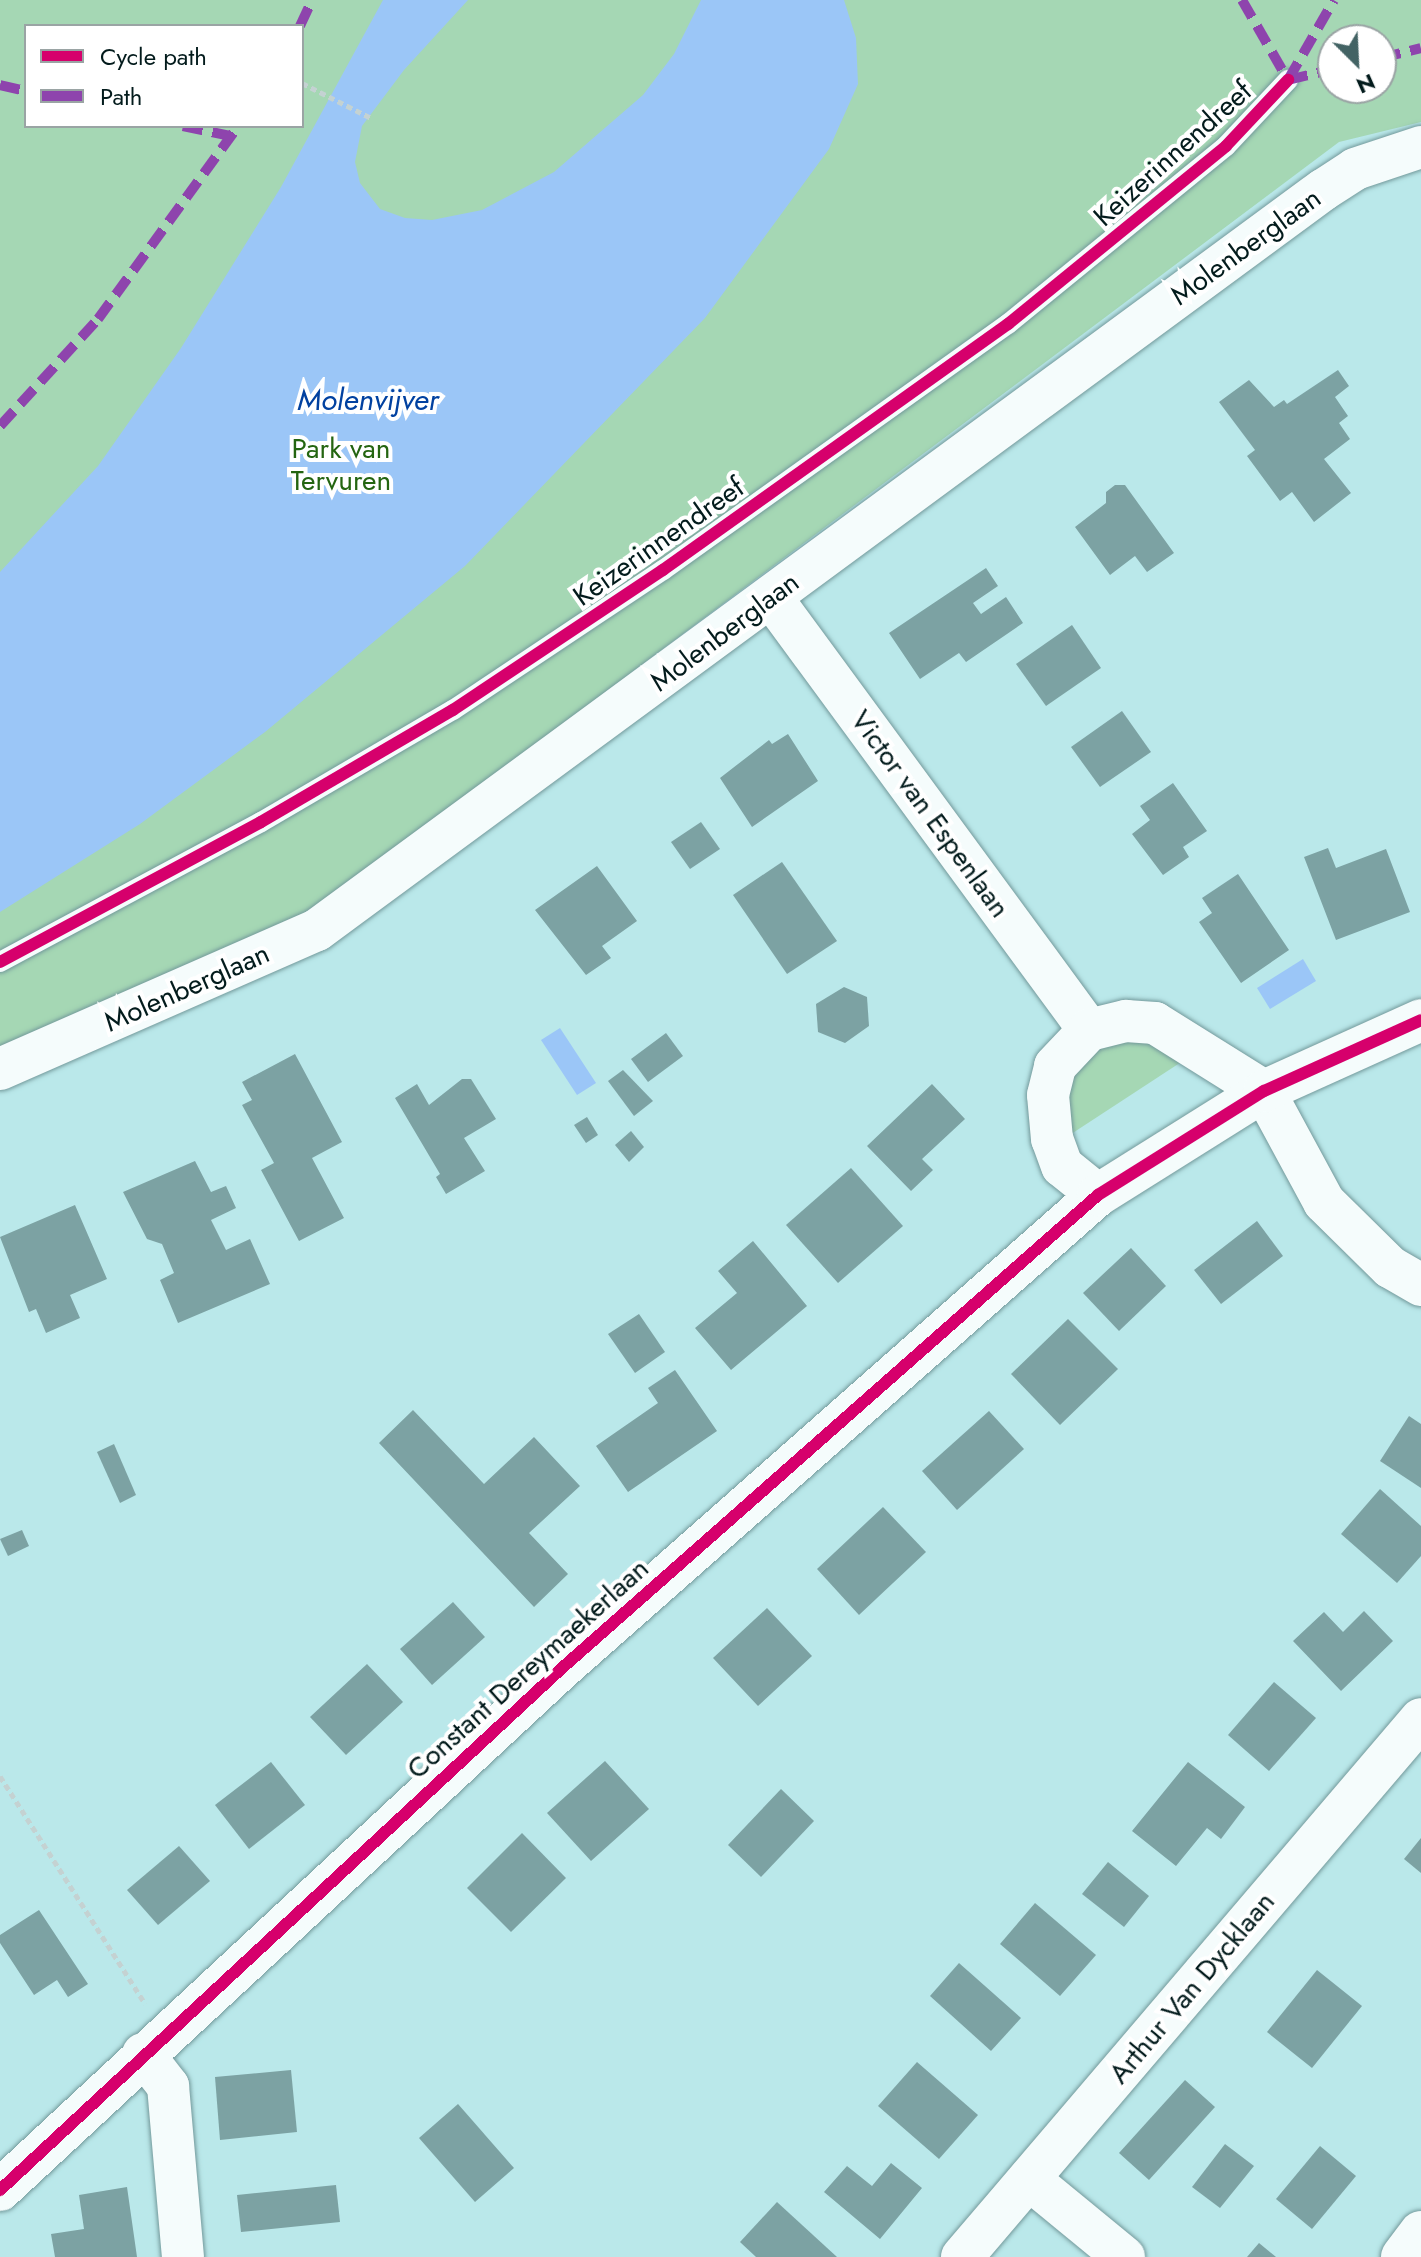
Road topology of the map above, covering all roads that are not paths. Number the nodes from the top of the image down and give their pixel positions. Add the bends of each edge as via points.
1 (1288, 80) dead end
2 (1421, 147) edge
3 (771, 597) junction
4 (0, 962) edge
5 (1421, 1020) edge
6 (1089, 1030) junction
7 (0, 1069) edge
8 (1264, 1091) junction
9 (1098, 1195) junction
10 (1421, 1285) edge
11 (1421, 1719) edge
12 (154, 2044) junction
13 (1029, 2179) junction
14 (0, 2190) edge
15 (1421, 2233) edge
16 (183, 2257) edge
17 (962, 2257) edge
18 (1124, 2257) edge
19 (1403, 2257) edge

1 - 4 lane, Keizerinnendreef via 1226,146 1008,324 663,570 453,710 261,822
2 - 3 street, Molenberglaan via 1355,169 1323,190
3 - 6 street, Victor van Espenlaan
3 - 7 street, Molenberglaan via 317,930
5 - 8 street, Constant Dereymaekerlaan
6 - 8 street via 1126,1021 1155,1023
6 - 9 street via 1055,1066 1048,1095 1052,1139 1062,1166
8 - 9 street, Constant Dereymaekerlaan
8 - 10 street via 1324,1202 1390,1267
9 - 12 street, Constant Dereymaekerlaan via 562,1668
11 - 13 street, Arthur Van Dycklaan
12 - 14 street, Constant Dereymaekerlaan
12 - 16 street via 168,2086
13 - 17 street, Arthur Van Dycklaan
13 - 18 street
15 - 19 main road

